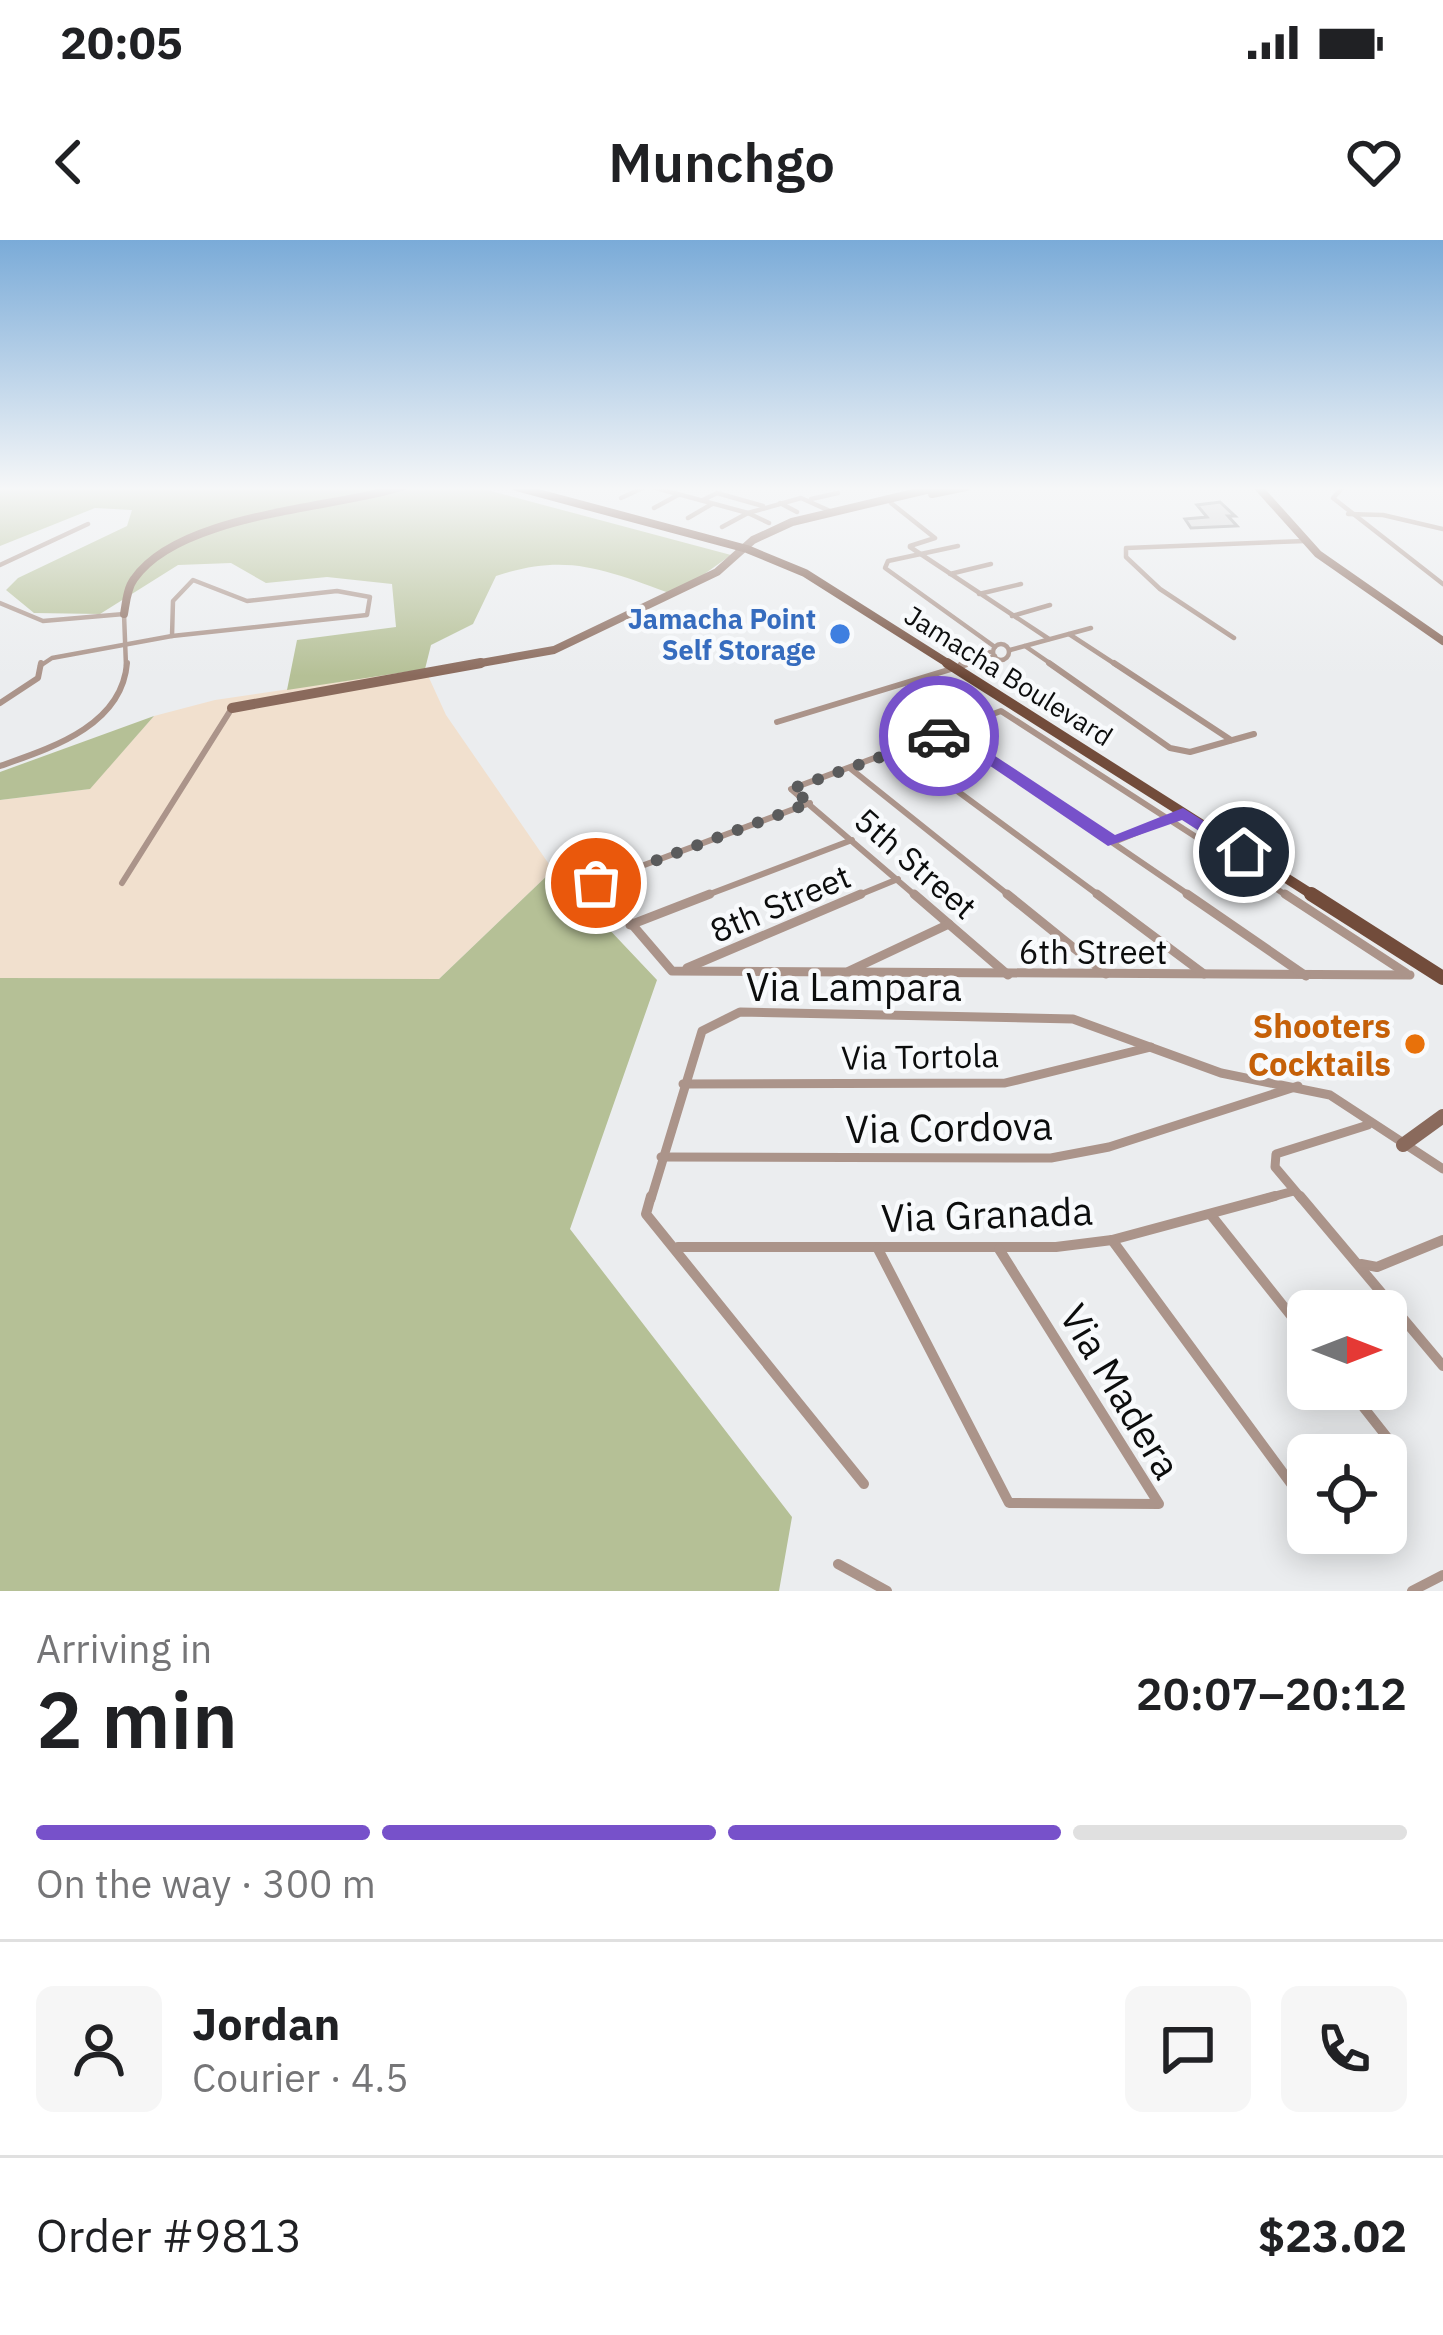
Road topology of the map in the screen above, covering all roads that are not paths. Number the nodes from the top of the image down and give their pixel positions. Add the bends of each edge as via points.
1 (32, 550) edge
2 (173, 550) edge
3 (745, 550) edge
4 (750, 550) edge
5 (915, 550) edge
6 (939, 550) edge
7 (1126, 550) edge
8 (1316, 550) edge
9 (1396, 550) edge
10 (921, 554) junction
11 (0, 565) edge
12 (991, 565) dead end
13 (949, 574) junction
14 (1021, 584) dead end
15 (1443, 584) edge
16 (977, 594) junction
17 (0, 603) edge
18 (1051, 605) dead end
19 (124, 614) junction
20 (1010, 616) junction
21 (1091, 628) dead end
22 (1069, 634) junction
23 (172, 636) junction
24 (1234, 638) dead end
25 (1048, 639) junction
26 (1443, 641) edge
27 (1025, 646) junction
28 (124, 647) junction
29 (994, 652) junction
30 (954, 668) junction
31 (0, 703) edge
32 (232, 708) joint
33 (777, 722) dead end
34 (951, 732) junction
35 (1254, 734) dead end
36 (1231, 740) junction
37 (902, 750) junction
38 (0, 766) edge
39 (850, 769) junction
40 (810, 803) junction
41 (1183, 813) junction
42 (1166, 820) junction
43 (852, 839) junction
44 (1114, 842) junction
45 (898, 879) junction
46 (122, 883) dead end
47 (950, 924) junction
48 (629, 926) junction
49 (680, 971) junction
50 (842, 975) junction
51 (1008, 975) junction
52 (1108, 975) junction
53 (1205, 975) junction
54 (1306, 976) junction
55 (1443, 977) edge
56 (1153, 1047) junction
57 (683, 1084) junction
58 (1300, 1085) junction
59 (1443, 1116) edge
60 (1370, 1125) junction
61 (1403, 1145) junction
62 (661, 1156) junction
63 (1443, 1169) edge
64 (1294, 1191) junction
65 (1211, 1215) junction
66 (1112, 1240) junction
67 (1443, 1240) edge
68 (676, 1246) junction
69 (878, 1249) junction
70 (999, 1249) junction
71 (1350, 1257) junction
72 (1287, 1311) edge
73 (1443, 1366) edge
74 (1366, 1410) edge
75 (1385, 1434) edge
76 (1287, 1479) edge
77 (864, 1484) dead end
78 (838, 1564) dead end
79 (1443, 1575) edge
80 (886, 1591) edge
81 (1412, 1591) edge

1 - 11 street
2 - 19 main road via 132,578 122,592
3 - 32 main road via 675,594 554,650
4 - 30 main road, Jamacha Boulevard via 805,573
5 - 10 street
6 - 10 street
7 - 24 street via 1160,589
8 - 26 main road
9 - 15 street
10 - 13 street
10 - 29 street via 884,567
12 - 13 street
13 - 16 street
14 - 16 street
16 - 20 street
17 - 19 street via 49,621
18 - 20 street
19 - 28 street
20 - 25 street
21 - 22 street
22 - 25 street
22 - 36 street
23 - 23 street via 367,615 370,597 320,590 250,602 196,580 170,609
23 - 28 street
25 - 27 street
27 - 29 street
27 - 36 street via 1170,748 1190,752
28 - 31 street via 52,658
28 - 38 street via 124,682 103,711 64,739
29 - 30 street
30 - 33 street
30 - 41 main road, Jamacha Boulevard
32 - 46 street
34 - 37 street
34 - 42 street via 1001,711
34 - 44 street
35 - 36 street
37 - 39 street
37 - 53 street
39 - 40 street, 5th Street via 791,789
39 - 52 street
40 - 43 street, 5th Street
40 - 48 street via 596,883
41 - 42 street
41 - 55 main road, Jamacha Boulevard
42 - 44 street
42 - 54 street, 6th Street via 1410,975
43 - 45 street, 5th Street
43 - 48 street
44 - 54 street
45 - 47 street, 5th Street
45 - 49 street, 8th Street
47 - 50 street
47 - 51 street, 5th Street
48 - 49 street via 665,966
49 - 50 street, 6th Street
50 - 51 street, 6th Street
51 - 52 street, 6th Street
52 - 53 street, 6th Street
53 - 54 street, 6th Street
56 - 57 street, Via Tortola via 1005,1083
56 - 57 street, Via Lampara via 1073,1019 740,1012 702,1031
56 - 58 street, Via Lampara via 1221,1073
57 - 62 street, Via Lampara
58 - 60 street, Via Lampara via 1330,1095
58 - 62 street, Via Cordova via 1051,1158
59 - 61 main road
60 - 61 street, Via Lampara
60 - 64 street via 1276,1154 1275,1167
61 - 63 street, Via Lampara
62 - 68 street, Via Lampara via 646,1214
64 - 65 street, Via Granada
64 - 71 street
65 - 66 street, Via Granada
65 - 72 street
66 - 70 street, Via Granada
66 - 76 street
67 - 71 street via 1377,1268
68 - 69 street, Via Granada
68 - 77 street, Via Lampara
69 - 70 street, Via Granada
69 - 70 street, Via Madera via 1009,1503 1159,1504
71 - 73 street
74 - 75 street
78 - 80 street
79 - 81 street

